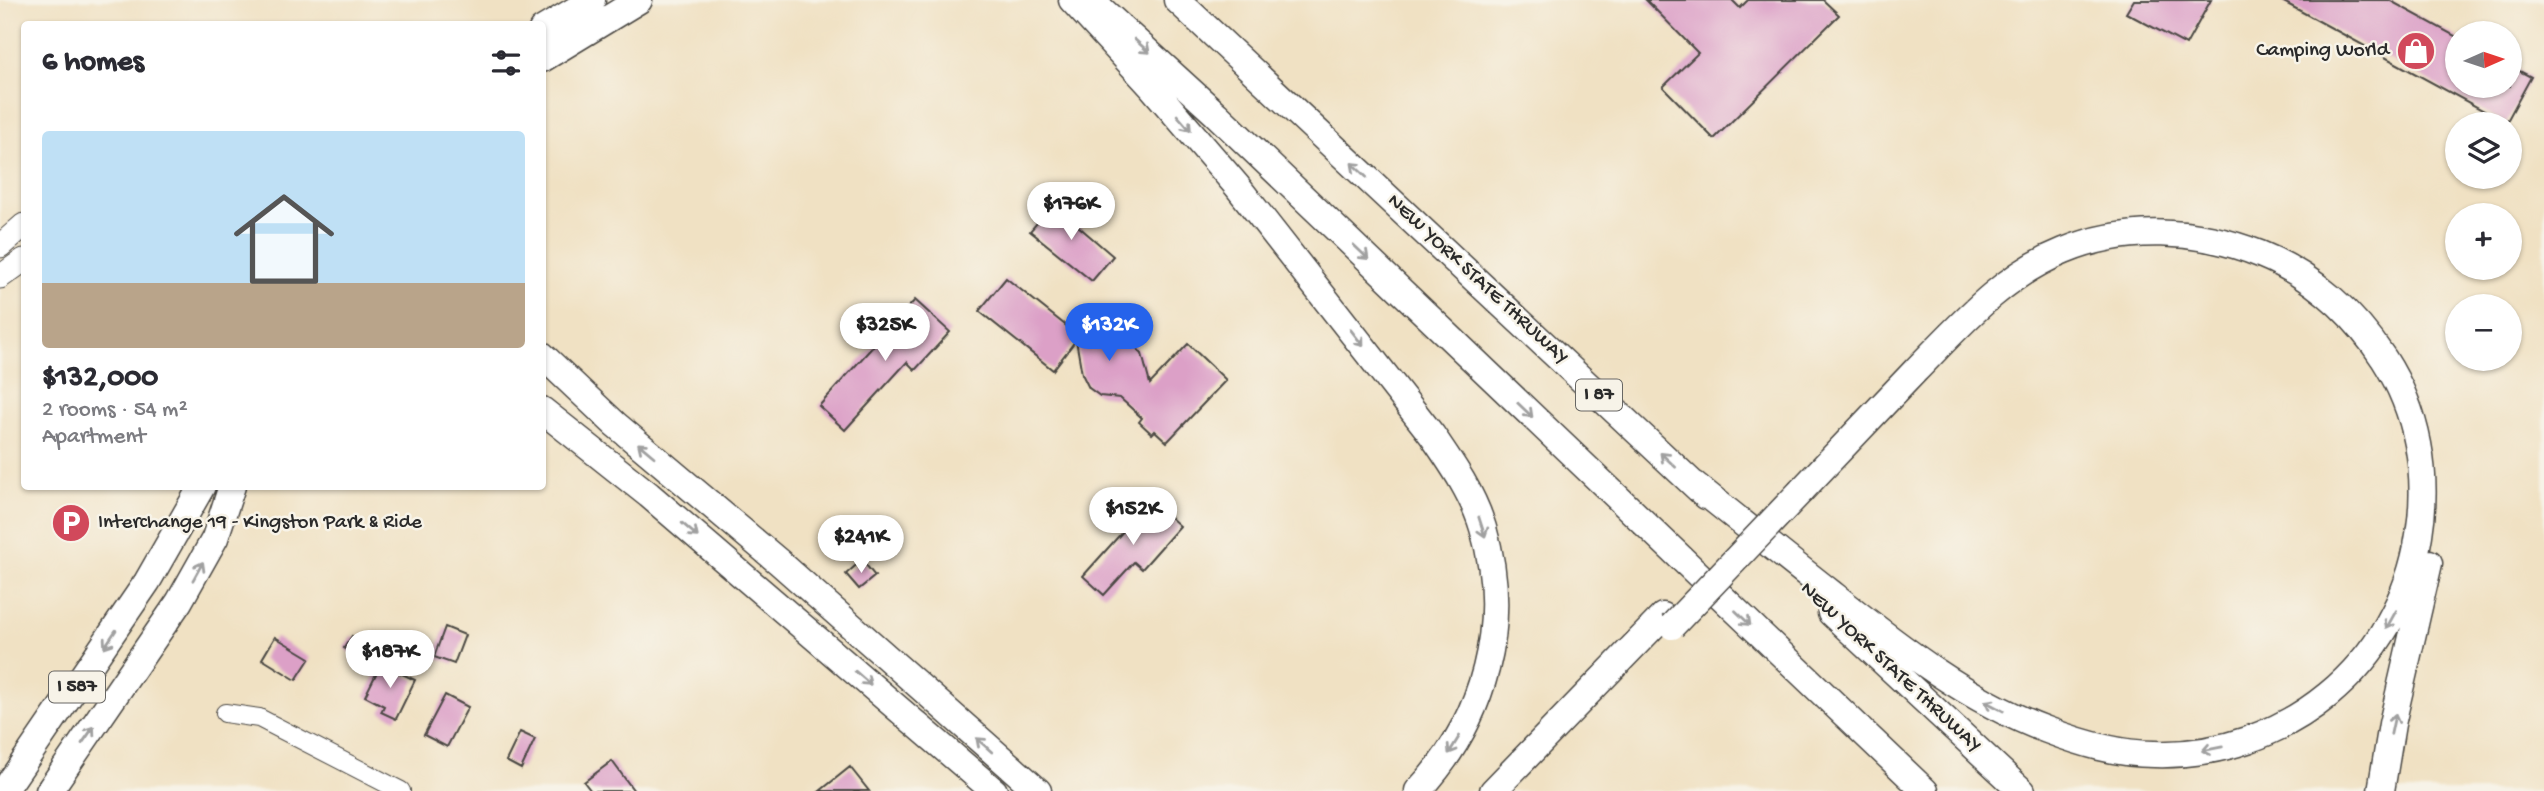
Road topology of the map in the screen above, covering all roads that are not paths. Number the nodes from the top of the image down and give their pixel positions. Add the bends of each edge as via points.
1 (592, 0) edge
2 (639, 0) edge
3 (1072, 0) edge
4 (1091, 0) edge
5 (1177, 0) edge
6 (547, 26) edge
7 (587, 31) junction
8 (546, 57) edge
9 (546, 77) edge
10 (21, 228) edge
11 (21, 238) edge
12 (0, 246) edge
13 (0, 252) edge
14 (21, 262) edge
15 (0, 278) edge
16 (546, 359) edge
17 (546, 380) edge
18 (546, 413) edge
19 (615, 425) junction
20 (546, 431) edge
21 (1694, 484) junction
22 (1796, 486) junction
23 (200, 490) edge
24 (231, 490) edge
25 (244, 490) edge
26 (649, 495) junction
27 (215, 538) junction
28 (1667, 621) junction
29 (225, 713) dead end
30 (4, 791) edge
31 (49, 791) edge
32 (401, 791) edge
33 (994, 791) edge
34 (1037, 791) edge
35 (1418, 791) edge
36 (1493, 791) edge
37 (1514, 791) edge
38 (1925, 791) edge
39 (2022, 791) edge
40 (2381, 791) edge

1 - 6 highway
2 - 7 highway
3 -> 35 highway via 1178,116 1289,251 1432,435 1470,494 1490,557 1494,603 1490,658 1467,723
4 -> 38 highway via 1226,123
21 -> 5 highway, NEW YORK STATE THRUWAY / I 87
7 - 8 highway
7 - 9 highway
10 - 12 main road
11 - 13 main road
14 - 15 main road
16 - 19 highway
17 - 19 highway
18 - 26 highway
34 -> 19 highway via 779,562
20 - 26 highway
22 -> 21 highway via 1976,309 2020,273 2090,242 2165,233 2219,240 2272,259 2338,303 2376,346 2406,401 2419,449 2423,488 2417,547 2400,603 2370,653 2351,674 2307,710 2258,735 2205,751 2151,754 2061,735 1964,689 1870,624
21 - 39 highway, NEW YORK STATE THRUWAY / I 87
22 - 28 highway
40 -> 22 highway via 2432,551 2437,488 2429,426 2404,364 2387,338 2348,293 2278,246 2223,226 2138,219 2086,228 2034,248 1966,299
23 -> 30 highway, I 587 via 122,622
24 - 27 highway, I 587
25 - 27 highway
26 -> 33 highway
31 -> 27 highway, I 587 via 179,603
28 - 36 highway
28 - 37 highway
29 - 32 street via 259,718

